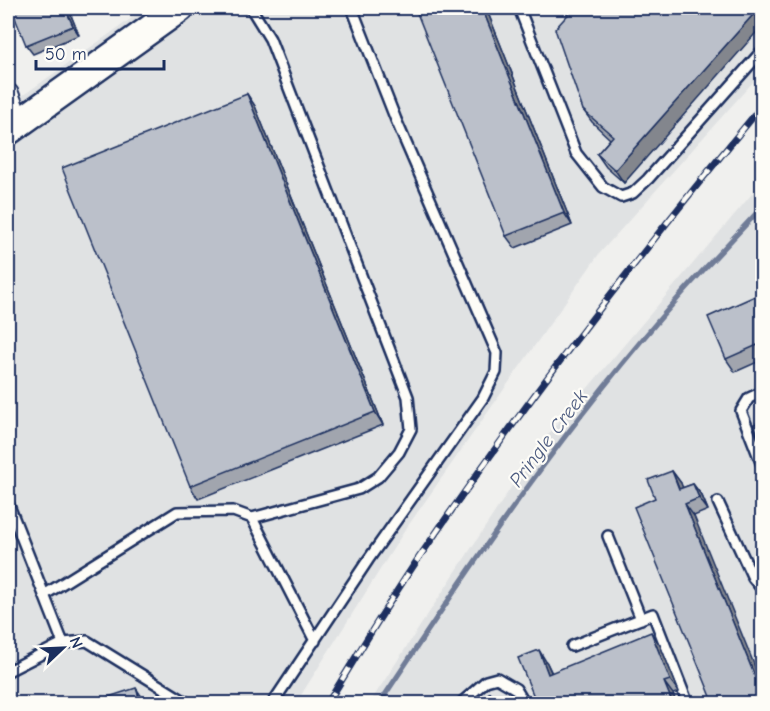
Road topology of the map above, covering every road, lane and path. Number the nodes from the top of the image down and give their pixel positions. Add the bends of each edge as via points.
1 (180, 8) edge
2 (251, 8) edge
3 (352, 8) edge
4 (519, 8) edge
5 (762, 51) edge
6 (8, 94) edge
7 (13, 127) edge
8 (762, 392) edge
9 (762, 465) edge
10 (718, 502) dead end
11 (8, 503) edge
12 (252, 518) junction
13 (608, 536) dead end
14 (762, 589) edge
15 (44, 595) junction
16 (640, 619) junction
17 (315, 641) junction
18 (63, 643) junction
19 (572, 646) dead end
20 (8, 671) edge
21 (189, 704) edge
22 (272, 704) edge
23 (460, 704) edge
24 (525, 704) edge
25 (688, 704) edge

1 - 7 street
2 - 12 lane via 270,39 323,171 412,412 411,429 399,452 378,477 359,489
3 - 17 lane via 497,353 496,372 483,398
4 - 5 lane via 576,153 603,187 621,197 633,193 648,179
6 - 7 street
8 - 9 lane via 749,398 741,411
10 - 14 lane via 753,578
11 - 15 lane
12 - 15 lane via 233,511 177,512
12 - 17 lane
13 - 16 lane
15 - 18 lane
16 - 19 lane
16 - 25 lane via 653,614
17 - 22 lane
18 - 20 lane
18 - 21 lane via 87,641
23 - 24 lane via 486,681 497,678 516,689

